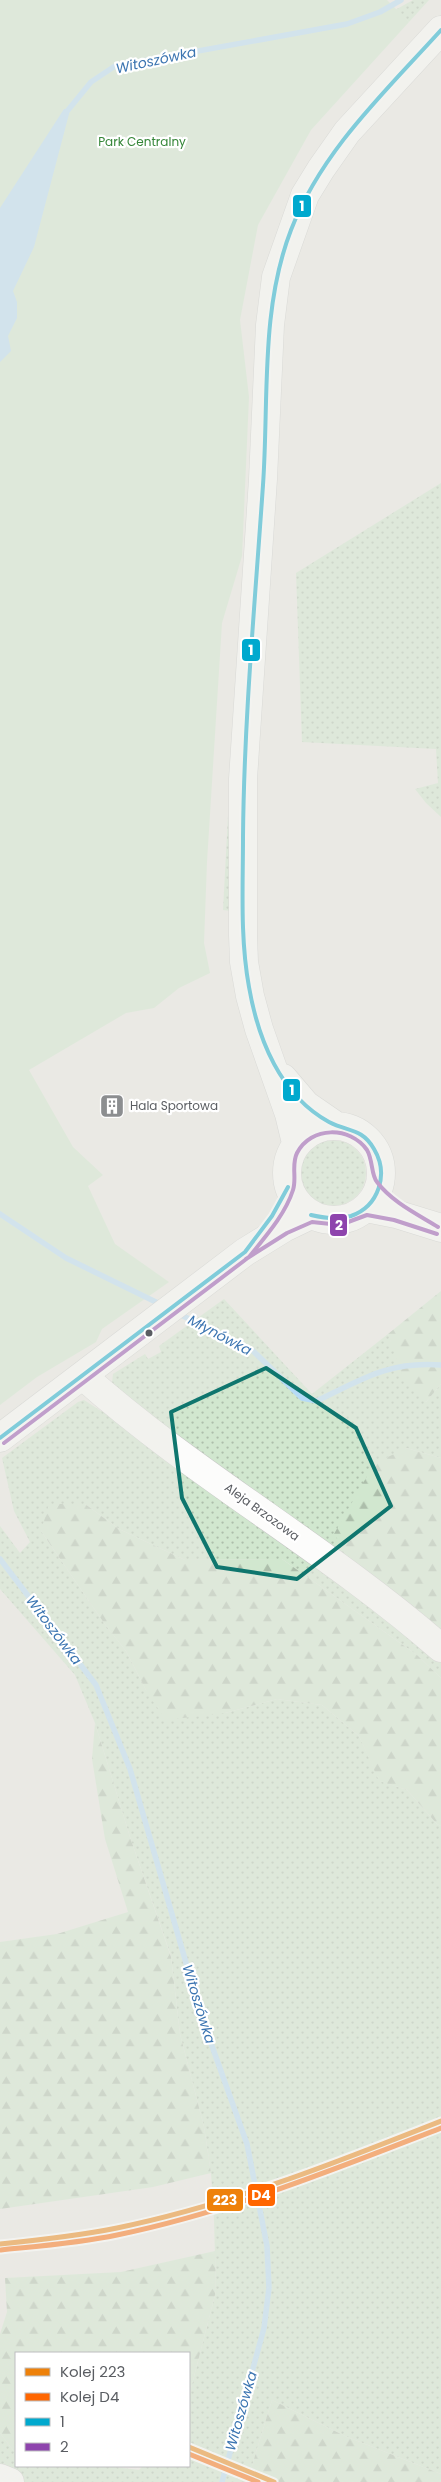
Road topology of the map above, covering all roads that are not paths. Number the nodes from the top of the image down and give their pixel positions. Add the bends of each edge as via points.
1 (441, 30) edge
2 (274, 1067) junction
3 (335, 1125) junction
4 (296, 1143) junction
5 (381, 1178) junction
6 (288, 1188) junction
7 (366, 1208) junction
8 (311, 1215) junction
9 (441, 1222) edge
10 (441, 1228) edge
11 (245, 1252) junction
12 (83, 1376) junction
13 (0, 1438) edge
14 (441, 1648) edge
15 (0, 2478) edge
16 (10, 2482) edge

1 - 2 street via 347,132 321,169 305,195 276,277 270,325 243,779 244,962 259,1029
2 - 3 street via 306,1105
2 - 4 street
3 - 4 street via 320,1127
3 - 5 street via 350,1128 364,1136 380,1162
4 - 6 street via 288,1157
5 - 7 street via 373,1200
5 - 9 street via 404,1199
6 - 8 street via 297,1204
6 - 11 street
7 - 8 street via 340,1220 325,1220
7 - 10 street
8 - 11 street
11 - 12 street
12 - 13 street
12 - 14 street, Aleja Brzozowa via 142,1427 373,1591
15 - 16 street

